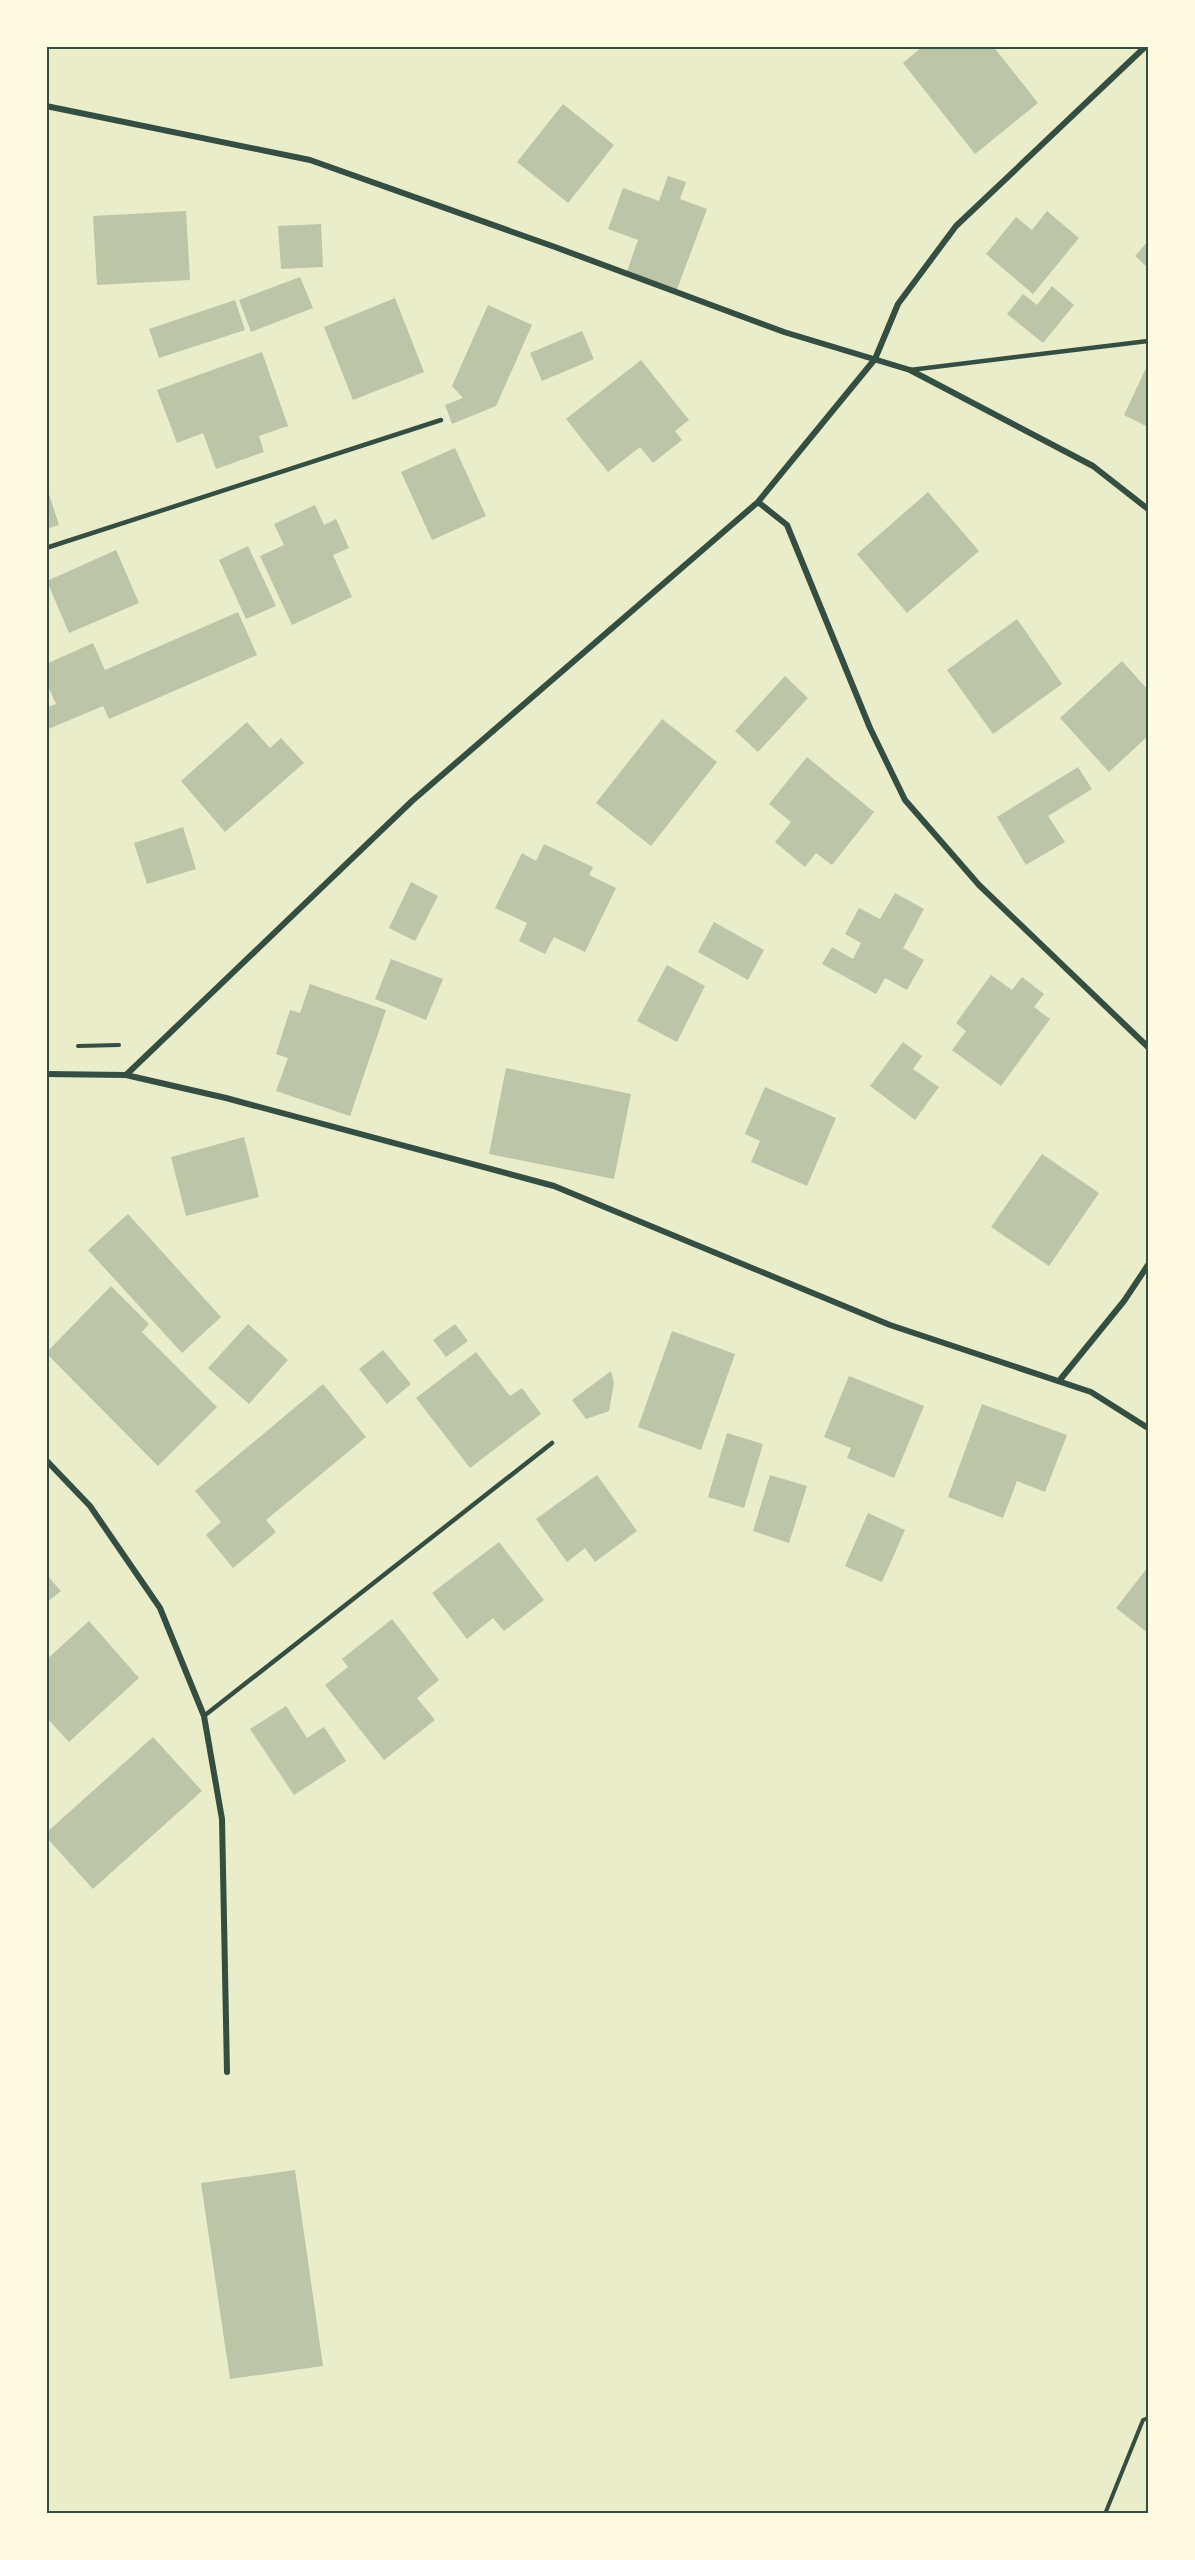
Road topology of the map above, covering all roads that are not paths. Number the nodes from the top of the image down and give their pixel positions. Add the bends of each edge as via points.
1 (1146, 46) edge
2 (46, 106) edge
3 (1149, 341) edge
4 (875, 359) junction
5 (910, 370) junction
6 (441, 420) dead end
7 (758, 502) junction
8 (1149, 509) edge
9 (46, 548) edge
10 (1149, 1047) edge
11 (46, 1074) edge
12 (126, 1075) junction
13 (1149, 1265) edge
14 (1059, 1381) junction
15 (1149, 1428) edge
16 (552, 1443) dead end
17 (46, 1460) edge
18 (204, 1716) junction
19 (227, 2072) dead end

1 - 4 street via 956,226 898,304
2 - 4 street via 310,160 784,332
3 - 5 lane
4 - 5 street
4 - 7 street
5 - 8 street via 1093,466
6 - 9 lane
7 - 10 street via 787,525 870,728 905,800 979,885
7 - 12 street via 412,801
11 - 12 street
12 - 14 street via 554,1185 890,1325
13 - 14 street
14 - 15 street via 1091,1392
16 - 18 lane
17 - 18 street via 90,1506 160,1608
18 - 19 street via 222,1819

